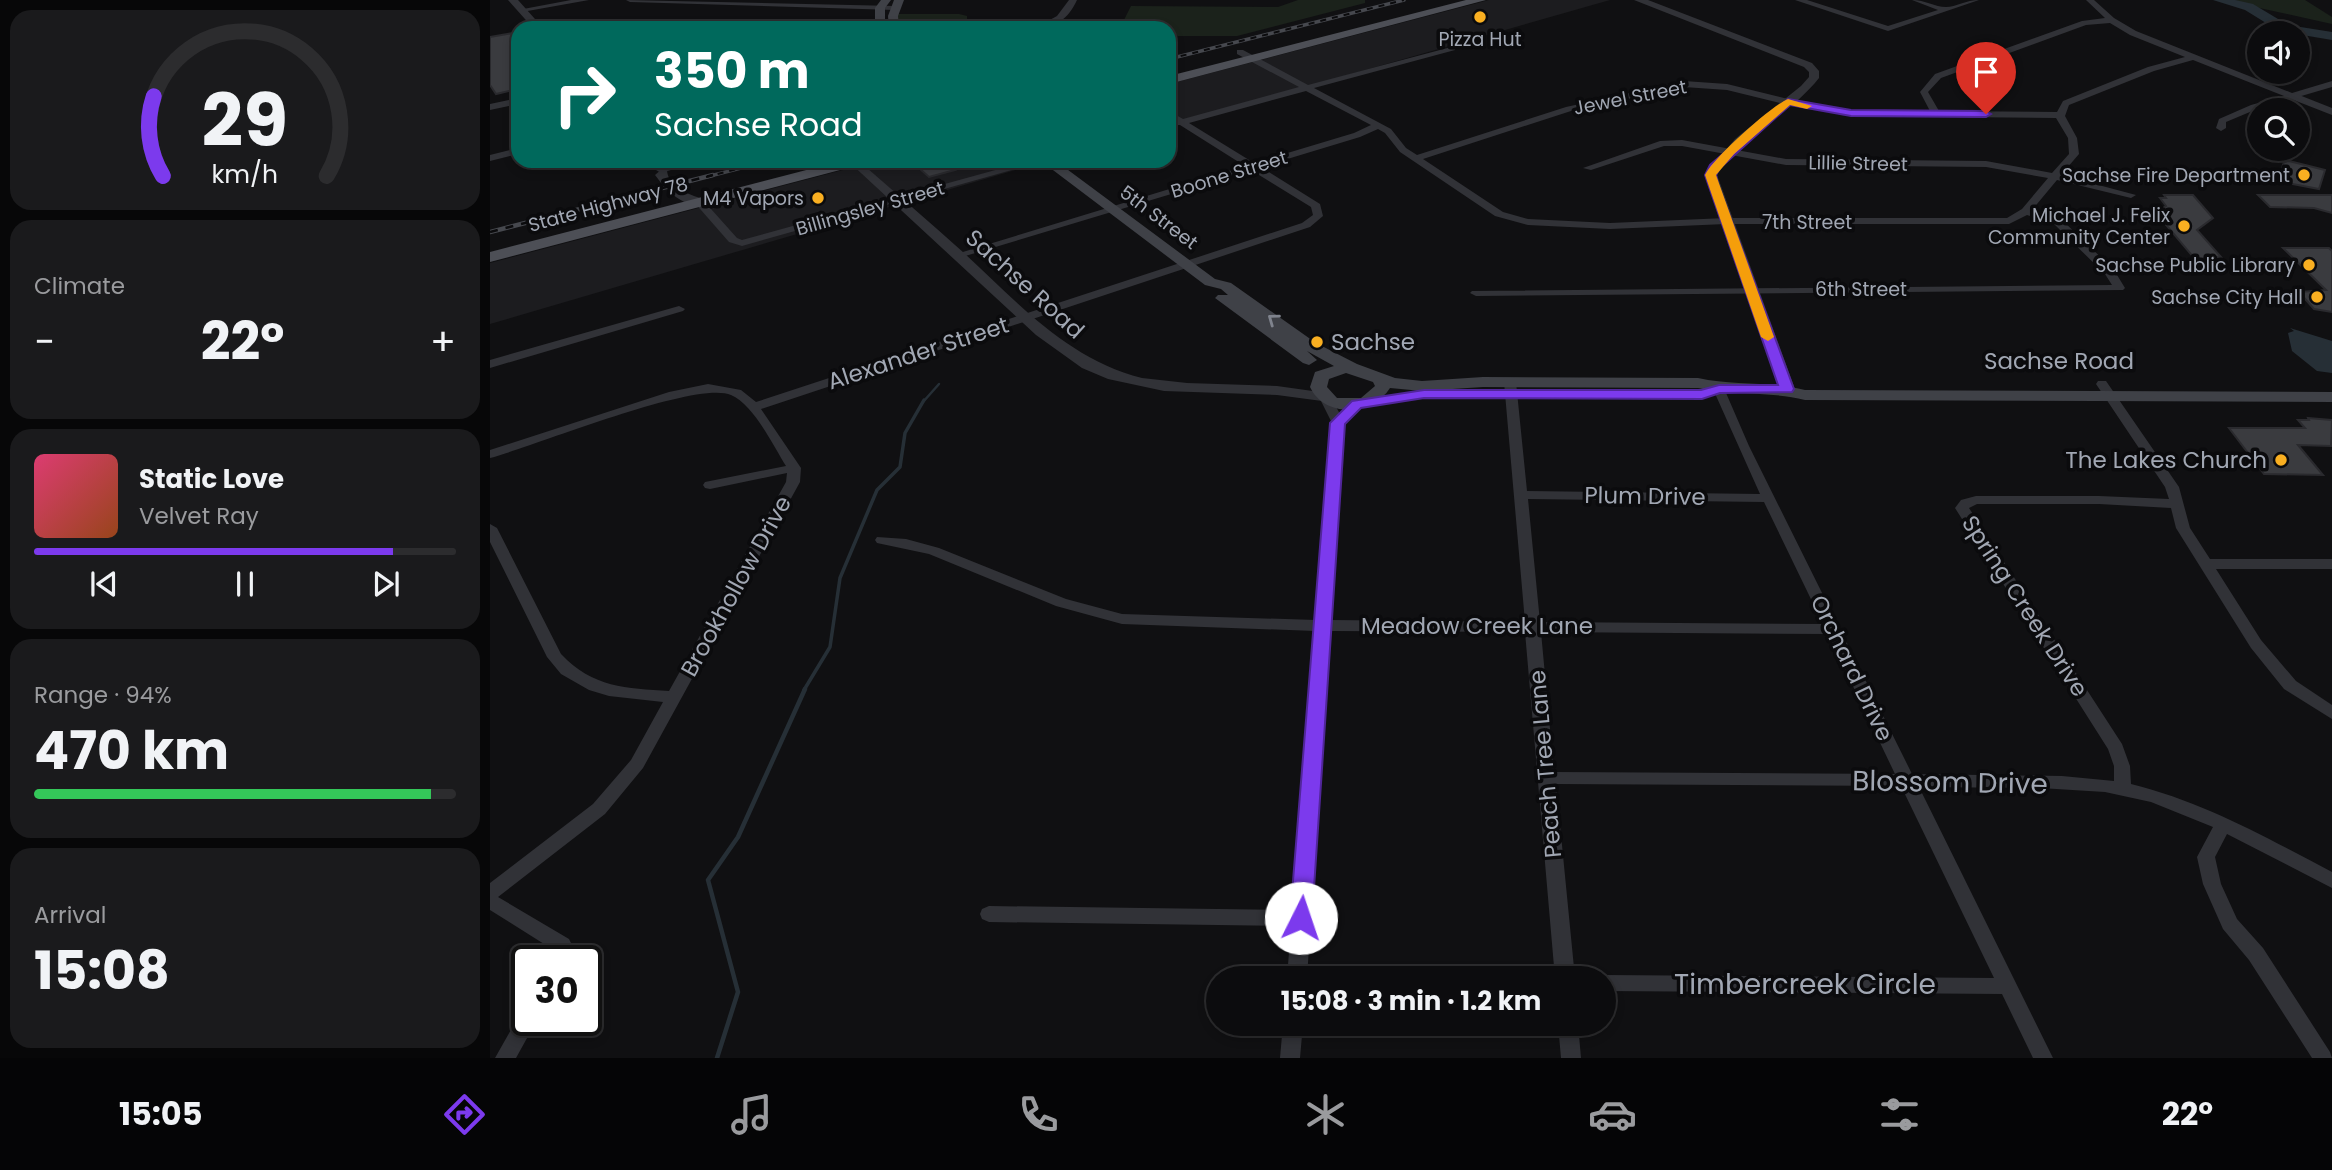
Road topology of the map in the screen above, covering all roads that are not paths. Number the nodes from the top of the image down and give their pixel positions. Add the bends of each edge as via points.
1 (513, 0) edge
2 (585, 0) edge
3 (630, 0) edge
4 (1073, 0) edge
5 (1447, 0) edge
6 (1480, 0) edge
7 (1639, 0) edge
8 (1800, 0) edge
9 (1916, 0) edge
10 (1975, 0) edge
11 (2090, 0) edge
12 (890, 4) edge
13 (522, 10) junction
14 (1946, 10) junction
15 (2111, 20) junction
16 (532, 21) edge
17 (882, 21) edge
18 (1058, 21) edge
19 (1331, 30) junction
20 (1343, 36) junction
21 (1451, 48) dead end
22 (1240, 52) junction
23 (2193, 57) junction
24 (1252, 59) junction
25 (1176, 69) edge
26 (1176, 78) edge
27 (2332, 85) edge
28 (1306, 88) junction
29 (2290, 95) junction
30 (511, 102) edge
31 (1788, 102) junction
32 (490, 107) edge
33 (2332, 112) edge
34 (1936, 114) junction
35 (2059, 115) junction
36 (1176, 118) edge
37 (1182, 121) junction
38 (1176, 123) edge
39 (1377, 126) junction
40 (2221, 128) dead end
41 (1730, 152) junction
42 (511, 153) edge
43 (490, 158) edge
44 (1416, 158) junction
45 (1252, 166) junction
46 (659, 168) edge
47 (790, 168) edge
48 (828, 168) edge
49 (862, 168) edge
50 (1014, 168) edge
51 (1058, 168) edge
52 (1588, 168) dead end
53 (2054, 177) junction
54 (682, 195) junction
55 (2131, 195) dead end
56 (896, 201) junction
57 (699, 202) junction
58 (1114, 208) junction
59 (2026, 211) junction
60 (1726, 221) junction
61 (490, 245) edge
62 (958, 255) junction
63 (490, 257) edge
64 (1188, 264) junction
65 (1210, 282) junction
66 (1751, 289) junction
67 (1476, 293) dead end
68 (679, 309) dead end
69 (1025, 318) junction
70 (490, 364) edge
71 (1352, 368) junction
72 (1381, 380) junction
73 (2332, 386) edge
74 (1322, 388) junction
75 (1511, 388) junction
76 (1719, 389) junction
77 (1787, 389) junction
78 (2106, 390) junction
79 (2332, 397) edge
80 (1363, 403) junction
81 (754, 407) junction
82 (1338, 423) junction
83 (490, 454) edge
84 (793, 468) junction
85 (710, 485) dead end
86 (1521, 495) junction
87 (1770, 498) junction
88 (2178, 504) junction
89 (490, 528) edge
90 (882, 540) dead end
91 (2205, 564) junction
92 (2332, 564) edge
93 (1323, 625) junction
94 (1533, 626) junction
95 (1833, 629) junction
96 (675, 697) junction
97 (2332, 713) edge
98 (1547, 778) junction
99 (1906, 780) junction
100 (2123, 788) junction
101 (2224, 824) junction
102 (2332, 881) edge
103 (490, 893) edge
104 (490, 901) edge
105 (989, 914) dead end
106 (1301, 918) junction
107 (562, 945) edge
108 (1298, 966) edge
109 (1564, 966) edge
110 (1616, 983) edge
111 (2007, 986) junction
112 (518, 1036) edge
113 (1292, 1036) edge
114 (1570, 1036) edge
115 (505, 1058) edge
116 (1290, 1058) edge
117 (1571, 1058) edge
118 (2043, 1058) edge
119 (2323, 1058) edge

1 - 13 street
2 - 13 street
3 - 12 street
4 - 18 street
5 - 19 main road
6 - 20 main road
7 - 31 street via 1808,65 1814,78
8 - 14 street via 1888,29
9 - 14 street
10 - 14 street
11 - 15 street
12 - 17 main road
13 - 16 street
15 - 23 street
15 - 34 street via 2085,23 1938,76 1924,92
19 - 20 main road
19 - 22 main road
20 - 24 main road
21 - 28 street
22 - 24 street, 7th Street
22 - 25 main road
23 - 29 street
23 - 35 street via 2066,103
24 - 26 main road
24 - 28 street, 7th Street
27 - 29 street
28 - 37 street
28 - 39 street, 7th Street
29 - 33 street
29 - 40 street via 2222,121
30 - 32 street
31 - 34 street, Jewel Street via 1851,113
31 - 41 street
31 - 44 street, Jewel Street via 1727,87 1684,84 1569,109
34 - 35 street, Jewel Street
35 - 53 street via 2076,144 2074,154
36 - 37 street
37 - 38 street
37 - 45 street
39 - 44 street, 7th Street
39 - 45 street, Boone Street
41 - 52 street, Lillie Street via 1663,143
41 - 53 street, Lillie Street via 1808,163 1986,164
41 - 60 street via 1711,175
42 - 43 street
44 - 60 street, 7th Street via 1499,214 1528,222 1609,226
45 - 58 street, Boone Street
45 - 64 street, Alexander Street via 1316,206 1318,216 1306,225
46 - 54 street via 675,193
47 - 54 main road, State Highway 78
48 - 57 main road, State Highway 78
49 - 56 street, Sachse Road
50 - 56 street, Billingsley Street
51 - 58 main road, 5th Street
53 - 55 street, Lillie Street
53 - 59 street
54 - 57 street
54 - 61 main road, State Highway 78
56 - 57 street, Billingsley Street via 742,243 733,240
56 - 62 street, Sachse Road
57 - 63 main road, State Highway 78
58 - 62 street, Boone Street
58 - 64 main road, 5th Street
59 - 60 street, 7th Street via 2009,221 1982,223
59 - 66 street, 6th Street via 2058,222 2110,272 2119,288
60 - 66 street
62 - 69 street, Sachse Road
64 - 65 main road, 5th Street
64 - 69 street, Alexander Street
71 -> 65 main road, 5th Street via 1310,346 1226,286
65 - 74 main road, 5th Street via 1212,290 1259,327 1315,364
66 - 67 street, 6th Street
66 - 77 street
68 - 70 street
69 - 74 street, Sachse Road via 1082,364 1142,383
69 - 81 street, Alexander Street
71 - 72 main road, 5th Street via 1369,371
71 - 74 main road
72 - 75 main road, Sachse Road via 1403,385
72 - 80 main road via 1381,392
73 - 78 main road, Sachse Road
74 - 80 main road, Sachse Road via 1346,405
74 - 82 street
75 - 76 main road, Sachse Road via 1702,394
75 - 80 main road, Sachse Road
75 - 86 street, Peach Tree Lane
76 - 77 main road, Sachse Road
76 - 87 street, Orchard Drive
77 - 78 main road, Sachse Road via 1805,395
78 - 79 main road, Sachse Road
78 - 88 street via 2172,487
80 - 82 street
81 - 83 street, Brookhollow Drive via 722,389 695,390
81 - 84 street, Brookhollow Drive
82 - 93 street
84 - 85 street
84 - 96 street, Brookhollow Drive via 793,482
86 - 87 street, Plum Drive
86 - 94 street, Peach Tree Lane
87 - 95 street, Orchard Drive
88 - 91 street via 2183,528
88 - 100 street, Spring Creek Drive via 1976,500 1962,508 2116,748
89 - 96 street via 567,673 589,686
90 - 93 street, Meadow Creek Lane via 934,551 1061,603 1122,619
91 - 92 street
91 - 97 street via 2256,644 2290,685
93 - 94 street, Meadow Creek Lane
93 - 106 street
94 - 95 street, Meadow Creek Lane
94 - 98 street, Peach Tree Lane
95 - 99 street, Orchard Drive
96 - 103 street, Brookhollow Drive via 637,764 598,809
98 - 99 street, Blossom Drive
98 - 109 street, Peach Tree Lane
99 - 100 street, Blossom Drive
99 - 111 street, Orchard Drive
100 - 101 street, Blossom Drive
101 - 102 street, Blossom Drive
101 - 119 street via 2206,857 2212,884 2230,925 2256,954
104 - 107 street
105 - 106 street
106 - 108 street
110 - 111 street, Timbercreek Circle
111 - 118 street, Orchard Drive
112 - 115 street
113 - 116 street
114 - 117 street

